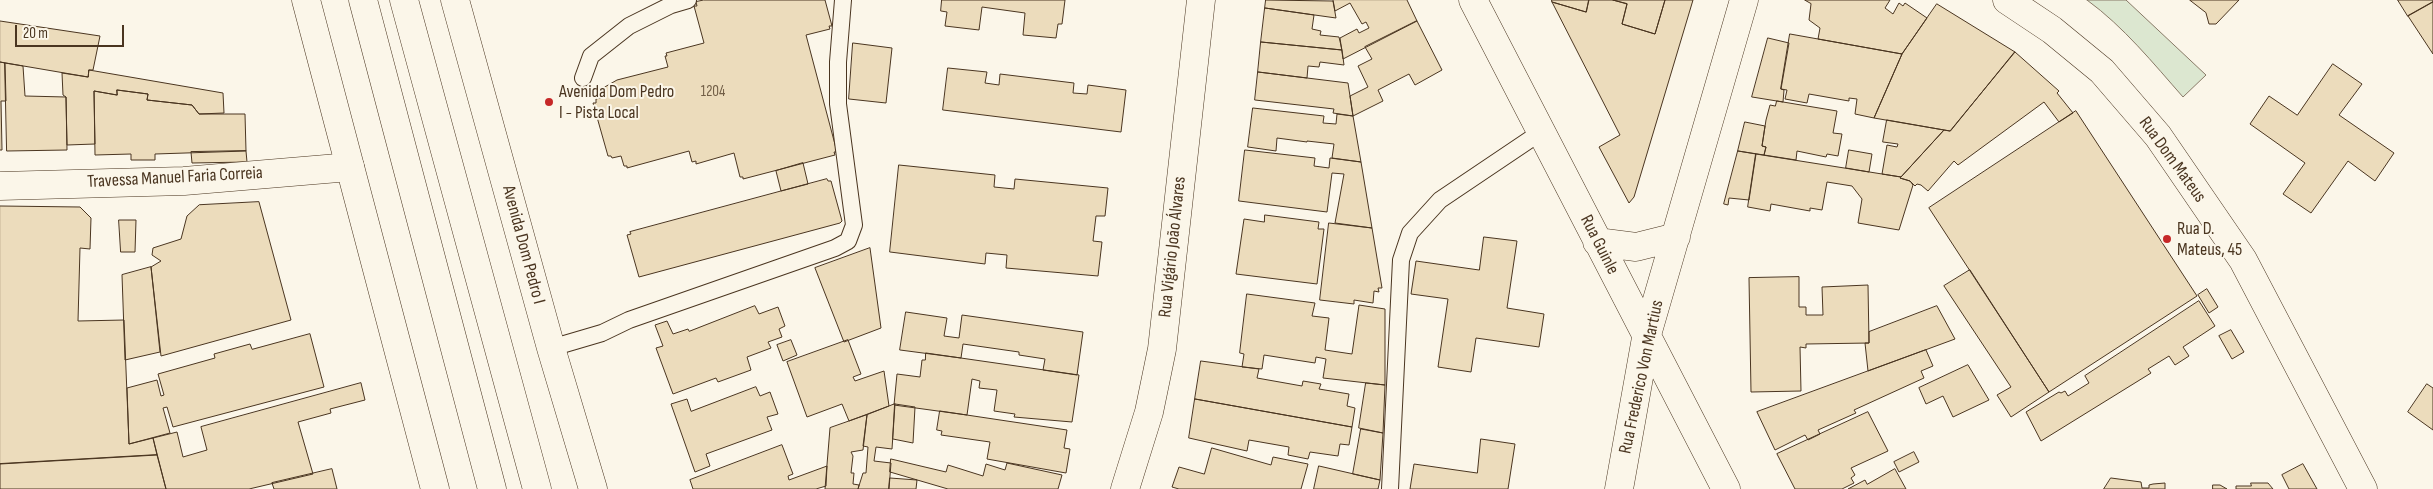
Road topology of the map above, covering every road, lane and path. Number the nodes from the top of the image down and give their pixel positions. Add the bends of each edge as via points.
1 (306, 0) edge
2 (363, 0) edge
3 (404, 0) edge
4 (455, 0) edge
5 (688, 0) edge
6 (843, 0) edge
7 (1201, 0) edge
8 (1473, 0) edge
9 (1744, 0) edge
10 (2008, 0) edge
11 (583, 78) dead end
12 (1541, 132) junction
13 (350, 167) junction
14 (0, 186) edge
15 (1676, 237) junction
16 (1597, 242) junction
17 (1646, 338) junction
18 (551, 348) junction
19 (435, 489) edge
20 (492, 489) edge
21 (537, 489) edge
22 (593, 489) edge
23 (1125, 489) edge
24 (1390, 489) edge
25 (1620, 489) edge
26 (1726, 489) edge
27 (2363, 489) edge

1 - 13 street
2 - 20 street
3 - 21 street
4 - 18 street, Avenida Dom Pedro I
5 - 11 lane via 629,26 591,56
6 - 18 lane via 838,104 854,225 848,241 629,320 602,333
7 - 23 street, Rua Vigário João Álvares via 1162,349 1149,412
8 - 12 street, Rua Guinle
9 - 15 street, Rua Frederico Von Martius
10 - 27 street, Rua Dom Mateus via 2052,30 2102,71 2158,136 2243,260
12 - 16 street, Rua Guinle
12 - 24 lane via 1440,200 1410,233 1401,260
13 - 14 street, Travessa Manuel Faria Correia via 184,180
13 - 19 street
15 - 16 street via 1636,247
15 - 17 street, Rua Frederico Von Martius
16 - 17 street, Rua Guinle
17 - 25 street, Rua Frederico Von Martius
17 - 26 street, Rua Guinle
18 - 22 street, Avenida Dom Pedro I

